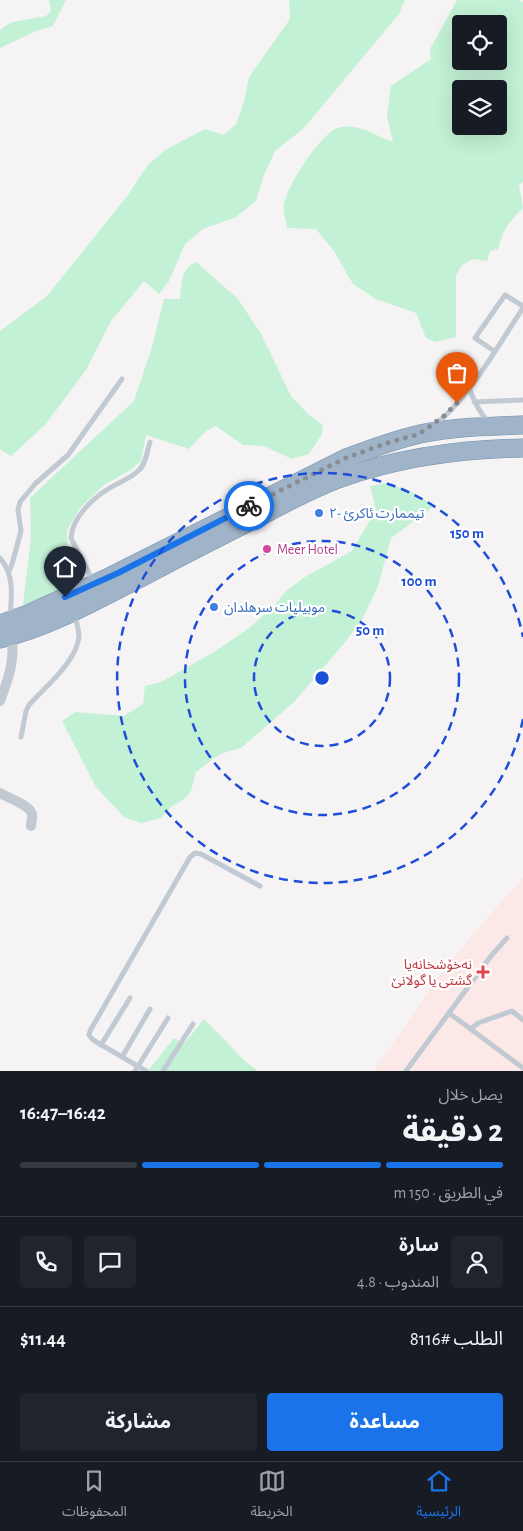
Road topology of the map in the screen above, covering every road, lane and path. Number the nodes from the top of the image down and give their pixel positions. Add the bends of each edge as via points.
1 (523, 307) edge
2 (494, 351) junction
3 (122, 379) dead end
4 (469, 388) junction
5 (523, 400) edge
6 (474, 402) junction
7 (523, 425) edge
8 (492, 426) junction
9 (419, 434) junction
10 (150, 442) dead end
11 (523, 448) edge
12 (0, 558) edge
13 (8, 571) junction
14 (94, 584) junction
15 (72, 611) junction
16 (5, 630) edge
17 (0, 701) edge
18 (21, 736) dead end
19 (0, 793) edge
20 (31, 826) dead end
21 (260, 886) dead end
22 (507, 938) dead end
23 (130, 998) dead end
24 (150, 1009) dead end
25 (449, 1013) junction
26 (168, 1018) dead end
27 (523, 1020) edge
28 (193, 1024) dead end
29 (470, 1029) junction
30 (102, 1045) junction
31 (122, 1057) junction
32 (523, 1068) edge
33 (136, 1069) edge
34 (146, 1071) edge
35 (163, 1071) edge
36 (406, 1071) edge

1 - 2 lane
1 - 2 lane via 504,295 474,338
2 - 4 lane
3 - 13 lane via 68,455 20,502 21,531
4 - 6 lane
4 - 9 lane via 444,416
5 - 6 lane
6 - 8 lane
7 - 8 highway
8 - 9 highway
9 - 14 highway via 346,458
10 - 14 lane via 138,471 87,506 71,532 73,544
11 - 15 highway via 430,455 340,479
12 - 13 lane
13 - 16 lane via 11,602
14 - 16 highway
15 - 16 highway via 24,633
15 - 18 lane via 78,625 77,646 66,664 29,705
16 - 17 street via 13,650 10,673
19 - 20 street via 31,810
21 - 30 lane via 201,854 195,853 190,857 91,1028 89,1035
22 - 25 lane
23 - 30 lane
24 - 31 lane
25 - 29 lane
25 - 36 lane
26 - 33 lane
27 - 29 lane via 512,1011
28 - 35 lane
29 - 32 lane
30 - 31 lane
31 - 33 lane
33 - 34 lane

